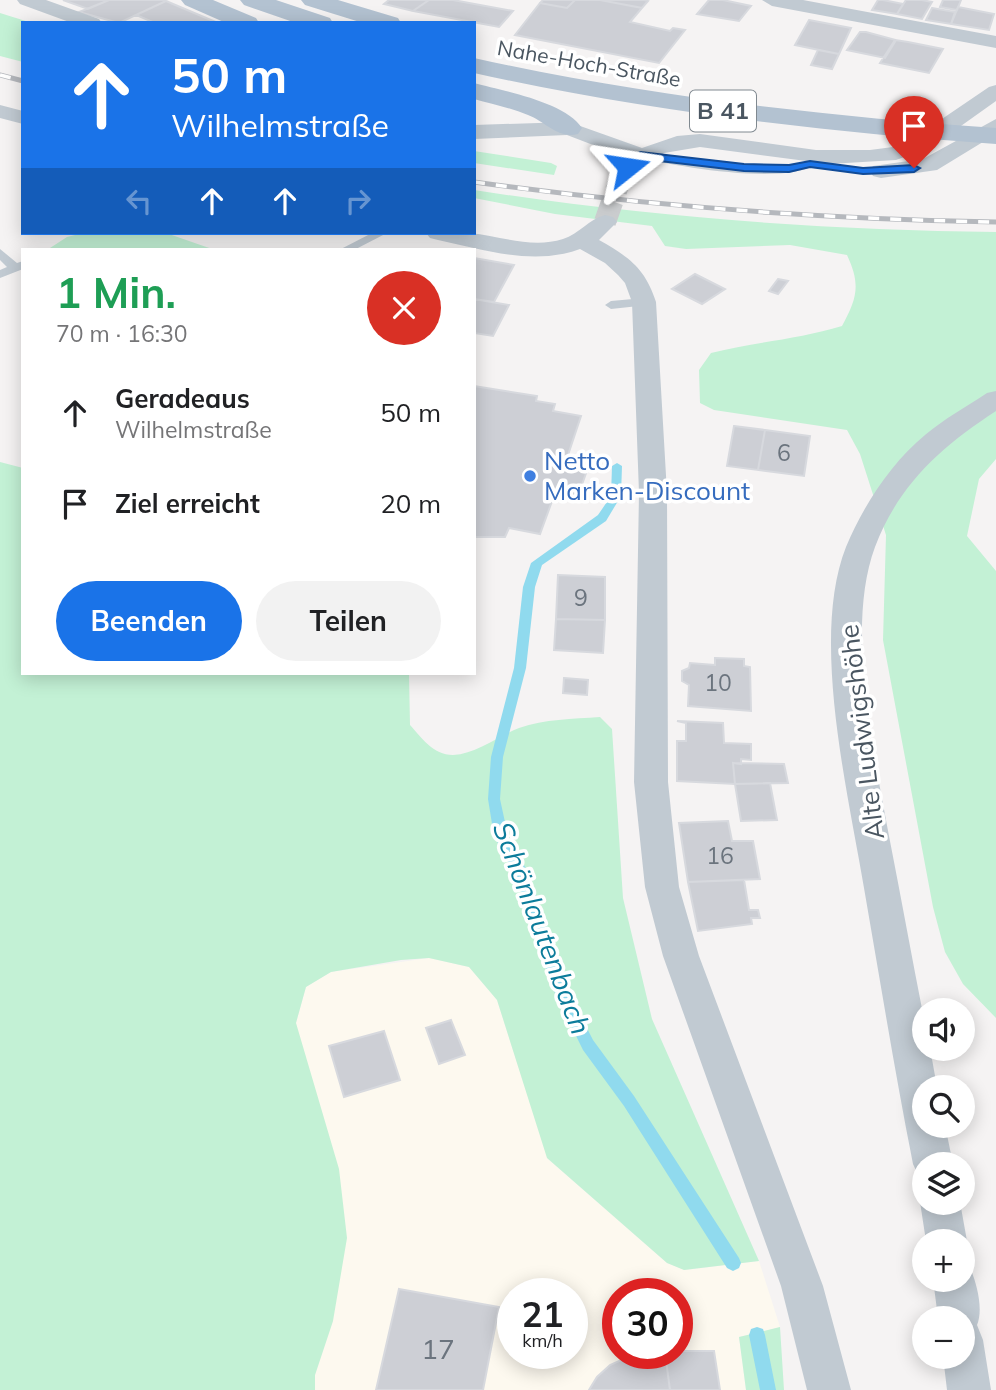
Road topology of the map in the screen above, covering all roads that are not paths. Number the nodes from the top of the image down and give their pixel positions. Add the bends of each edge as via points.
1 (27, 0) edge
2 (193, 0) edge
3 (252, 0) edge
4 (313, 0) edge
5 (772, 0) edge
6 (86, 21) edge
7 (242, 21) edge
8 (315, 21) edge
9 (382, 21) edge
10 (996, 42) edge
11 (476, 44) edge
12 (476, 65) edge
13 (476, 92) edge
14 (996, 92) edge
15 (970, 110) junction
16 (0, 111) edge
17 (996, 111) edge
18 (934, 116) junction
19 (21, 117) edge
20 (569, 128) junction
21 (476, 132) edge
22 (991, 132) edge
23 (640, 155) junction
24 (801, 159) junction
25 (621, 177) tunnel mouth
26 (377, 235) edge
27 (450, 235) edge
28 (349, 248) edge
29 (0, 253) edge
30 (19, 266) edge
31 (0, 274) edge
32 (644, 302) junction
33 (611, 306) dead end
34 (996, 399) edge
35 (916, 1075) edge
36 (966, 1369) edge
37 (830, 1390) edge
38 (969, 1390) edge

1 - 6 street
2 - 7 main road
3 - 8 main road
4 - 9 main road
5 - 10 street
11 - 18 main road, Nahe-Hoch-Straße / B 41 via 584,65
12 - 18 main road, Nahe-Hoch-Straße / B 41 via 711,110
13 - 20 main road via 539,110
14 - 15 street
15 - 17 main road, Nahe-Hoch-Straße / B 41
15 - 18 main road, Nahe-Hoch-Straße / B 41
16 - 19 street
18 - 22 main road, Nahe-Hoch-Straße / B 41
18 - 24 street via 907,150
20 - 21 street
20 - 23 street
22 - 24 street via 938,161 914,168 863,171
23 - 24 street via 704,140 733,142
23 - 25 street
26 - 28 lane
27 - 32 street via 535,249 567,247 594,231 637,281
29 - 30 lane
30 - 31 lane
32 - 33 lane
32 - 37 street via 653,493 651,782 662,887 681,956 802,1286
34 - 35 street, Alte Ludwigshöhe via 929,446 910,466 859,551 848,611 859,758
36 - 38 street

